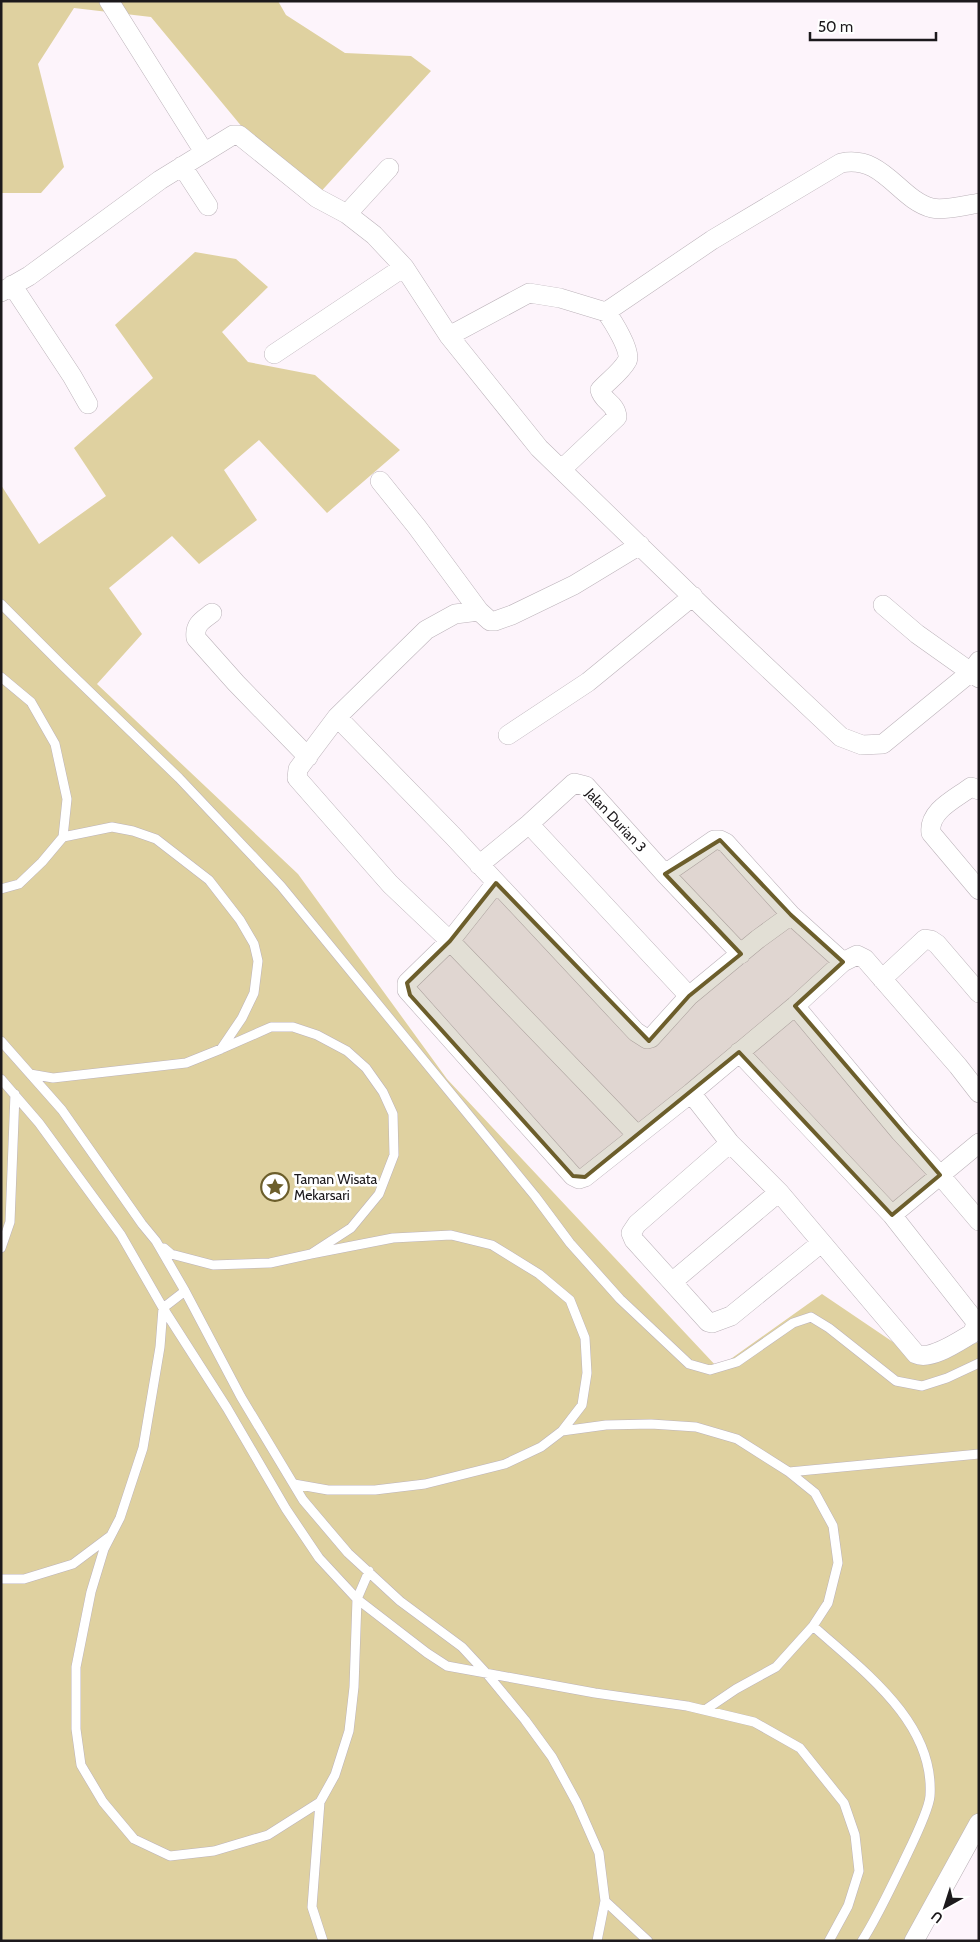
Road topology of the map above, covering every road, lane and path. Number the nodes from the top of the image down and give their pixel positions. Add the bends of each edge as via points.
1 (109, 1) edge
2 (204, 152) junction
3 (182, 166) junction
4 (389, 168) dead end
5 (979, 203) edge
6 (208, 206) dead end
7 (348, 214) junction
8 (404, 267) junction
9 (7, 288) edge
10 (606, 312) junction
11 (449, 336) junction
12 (274, 354) dead end
13 (88, 404) dead end
14 (562, 469) junction
15 (380, 481) dead end
16 (640, 545) junction
17 (693, 596) junction
18 (1, 604) edge
19 (883, 605) dead end
20 (479, 610) junction
21 (212, 613) dead end
22 (976, 670) edge
23 (1, 677) edge
24 (337, 717) junction
25 (508, 735) dead end
26 (308, 757) junction
27 (979, 790) edge
28 (529, 824) junction
29 (63, 837) junction
30 (479, 865) junction
31 (665, 874) junction
32 (496, 883) junction
33 (1, 889) edge
34 (979, 890) edge
35 (791, 916) junction
36 (450, 941) junction
37 (741, 954) junction
38 (843, 962) junction
39 (882, 979) junction
40 (979, 993) edge
41 (689, 996) junction
42 (795, 1006) junction
43 (1, 1041) edge
44 (221, 1049) junction
45 (739, 1052) junction
46 (30, 1074) junction
47 (1, 1078) edge
48 (691, 1093) junction
49 (979, 1093) edge
50 (15, 1094) junction
51 (637, 1135) junction
52 (730, 1143) junction
53 (979, 1143) edge
54 (940, 1175) junction
55 (780, 1192) junction
56 (892, 1215) junction
57 (979, 1221) edge
58 (156, 1241) junction
59 (821, 1243) junction
60 (1, 1248) edge
61 (311, 1254) junction
62 (672, 1282) junction
63 (185, 1290) junction
64 (163, 1308) junction
65 (979, 1364) edge
66 (562, 1431) junction
67 (979, 1454) edge
68 (789, 1472) junction
69 (294, 1484) junction
70 (111, 1536) junction
71 (369, 1571) junction
72 (1, 1579) edge
73 (357, 1599) junction
74 (813, 1626) junction
75 (488, 1674) junction
76 (705, 1710) junction
77 (320, 1802) junction
78 (979, 1823) edge
79 (604, 1901) junction
80 (323, 1941) edge
81 (597, 1941) edge
82 (648, 1941) edge
83 (829, 1941) edge
84 (862, 1941) edge
85 (914, 1941) edge

1 - 2 street
2 - 3 street
2 - 7 street via 233,135 239,135 317,198
3 - 6 street
3 - 9 street via 29,276
4 - 7 street
5 - 10 street via 934,209 864,163 841,163 712,240
7 - 8 street via 374,235
8 - 11 street
8 - 12 street
9 - 13 street via 72,376
10 - 11 street via 560,298 528,293
10 - 14 street via 629,354 627,361 600,390 612,404 617,417
11 - 14 street via 540,448
14 - 16 street
15 - 20 street
16 - 17 street
16 - 20 street via 566,590 496,622 490,621
17 - 22 street via 841,737 862,745 883,744
17 - 25 street via 588,682
18 - 65 lane via 179,778 281,886 570,1243 620,1299 689,1364 710,1370 737,1362 793,1324 811,1317 896,1381 922,1386
19 - 22 street via 924,639
20 - 24 street via 454,614 426,630
21 - 26 street via 197,624 196,638
23 - 29 lane via 31,702 55,744 67,799
24 - 26 street
24 - 30 street
26 - 36 street via 297,772 299,781 390,884
27 - 34 street via 971,787 934,815 930,824 931,833
28 - 30 street, Jalan Durian 3
28 - 31 street, Jalan Durian 3 via 574,783 586,786
28 - 41 street
29 - 33 lane via 19,884
29 - 44 lane via 112,827 156,839 209,880 240,920 254,944 258,962 254,993
30 - 32 street
31 - 35 street via 714,840 720,840
31 - 37 street, Jalan Durian 3
32 - 36 street
32 - 41 street via 643,1037 651,1038
35 - 37 street
35 - 38 street
36 - 51 street
36 - 51 street via 408,983 407,990 573,1176 585,1177
37 - 41 street
38 - 39 street via 857,955 866,959
38 - 42 street
39 - 40 street via 926,939 937,944
39 - 49 street
42 - 45 street
42 - 54 street
43 - 46 lane
44 - 46 lane via 186,1063 53,1078
44 - 61 lane via 271,1026 293,1027 317,1035 347,1051 366,1068 383,1092 393,1114 394,1154 379,1194 351,1228
45 - 48 street
45 - 56 street
46 - 58 lane via 62,1110
47 - 50 lane
48 - 51 street
48 - 52 street
50 - 60 lane via 10,1222
50 - 64 lane via 121,1235
52 - 55 street
52 - 62 street via 637,1224 631,1233
53 - 54 street
54 - 56 street
54 - 57 street
55 - 59 street
55 - 62 street
56 - 59 street via 976,1322 973,1333 929,1356 916,1354
58 - 61 lane via 170,1254 213,1265 270,1263
58 - 63 lane
59 - 62 street via 730,1316 712,1323
61 - 66 lane via 392,1238 451,1235 492,1245 539,1274 570,1300 585,1338 587,1373 582,1405
63 - 64 lane
63 - 69 lane via 240,1397
64 - 70 lane via 160,1347 143,1448
64 - 73 lane via 291,1517 319,1558
66 - 68 lane via 606,1424 696,1427 737,1439
66 - 69 lane via 541,1447 504,1464 425,1484 376,1490 328,1490
67 - 68 lane
68 - 74 lane via 815,1493 833,1526 838,1563 828,1603
69 - 71 lane via 303,1500 348,1553
70 - 72 lane via 73,1564 24,1579
70 - 77 lane via 104,1550 84,1625 76,1667 75,1698 81,1765 103,1802 134,1838 170,1856 214,1851 268,1835
71 - 73 lane
71 - 75 lane via 400,1601 462,1647
73 - 75 lane via 447,1666
73 - 77 lane via 349,1730 335,1775
74 - 76 lane via 776,1667
74 - 84 lane via 896,1704 912,1726 929,1767 930,1798 910,1848
75 - 76 lane
75 - 79 lane via 552,1758 577,1803 599,1853
76 - 83 lane via 754,1722 800,1748 844,1803 855,1836 858,1871 848,1906
77 - 80 lane via 312,1907
78 - 85 street
79 - 81 lane
79 - 82 lane

